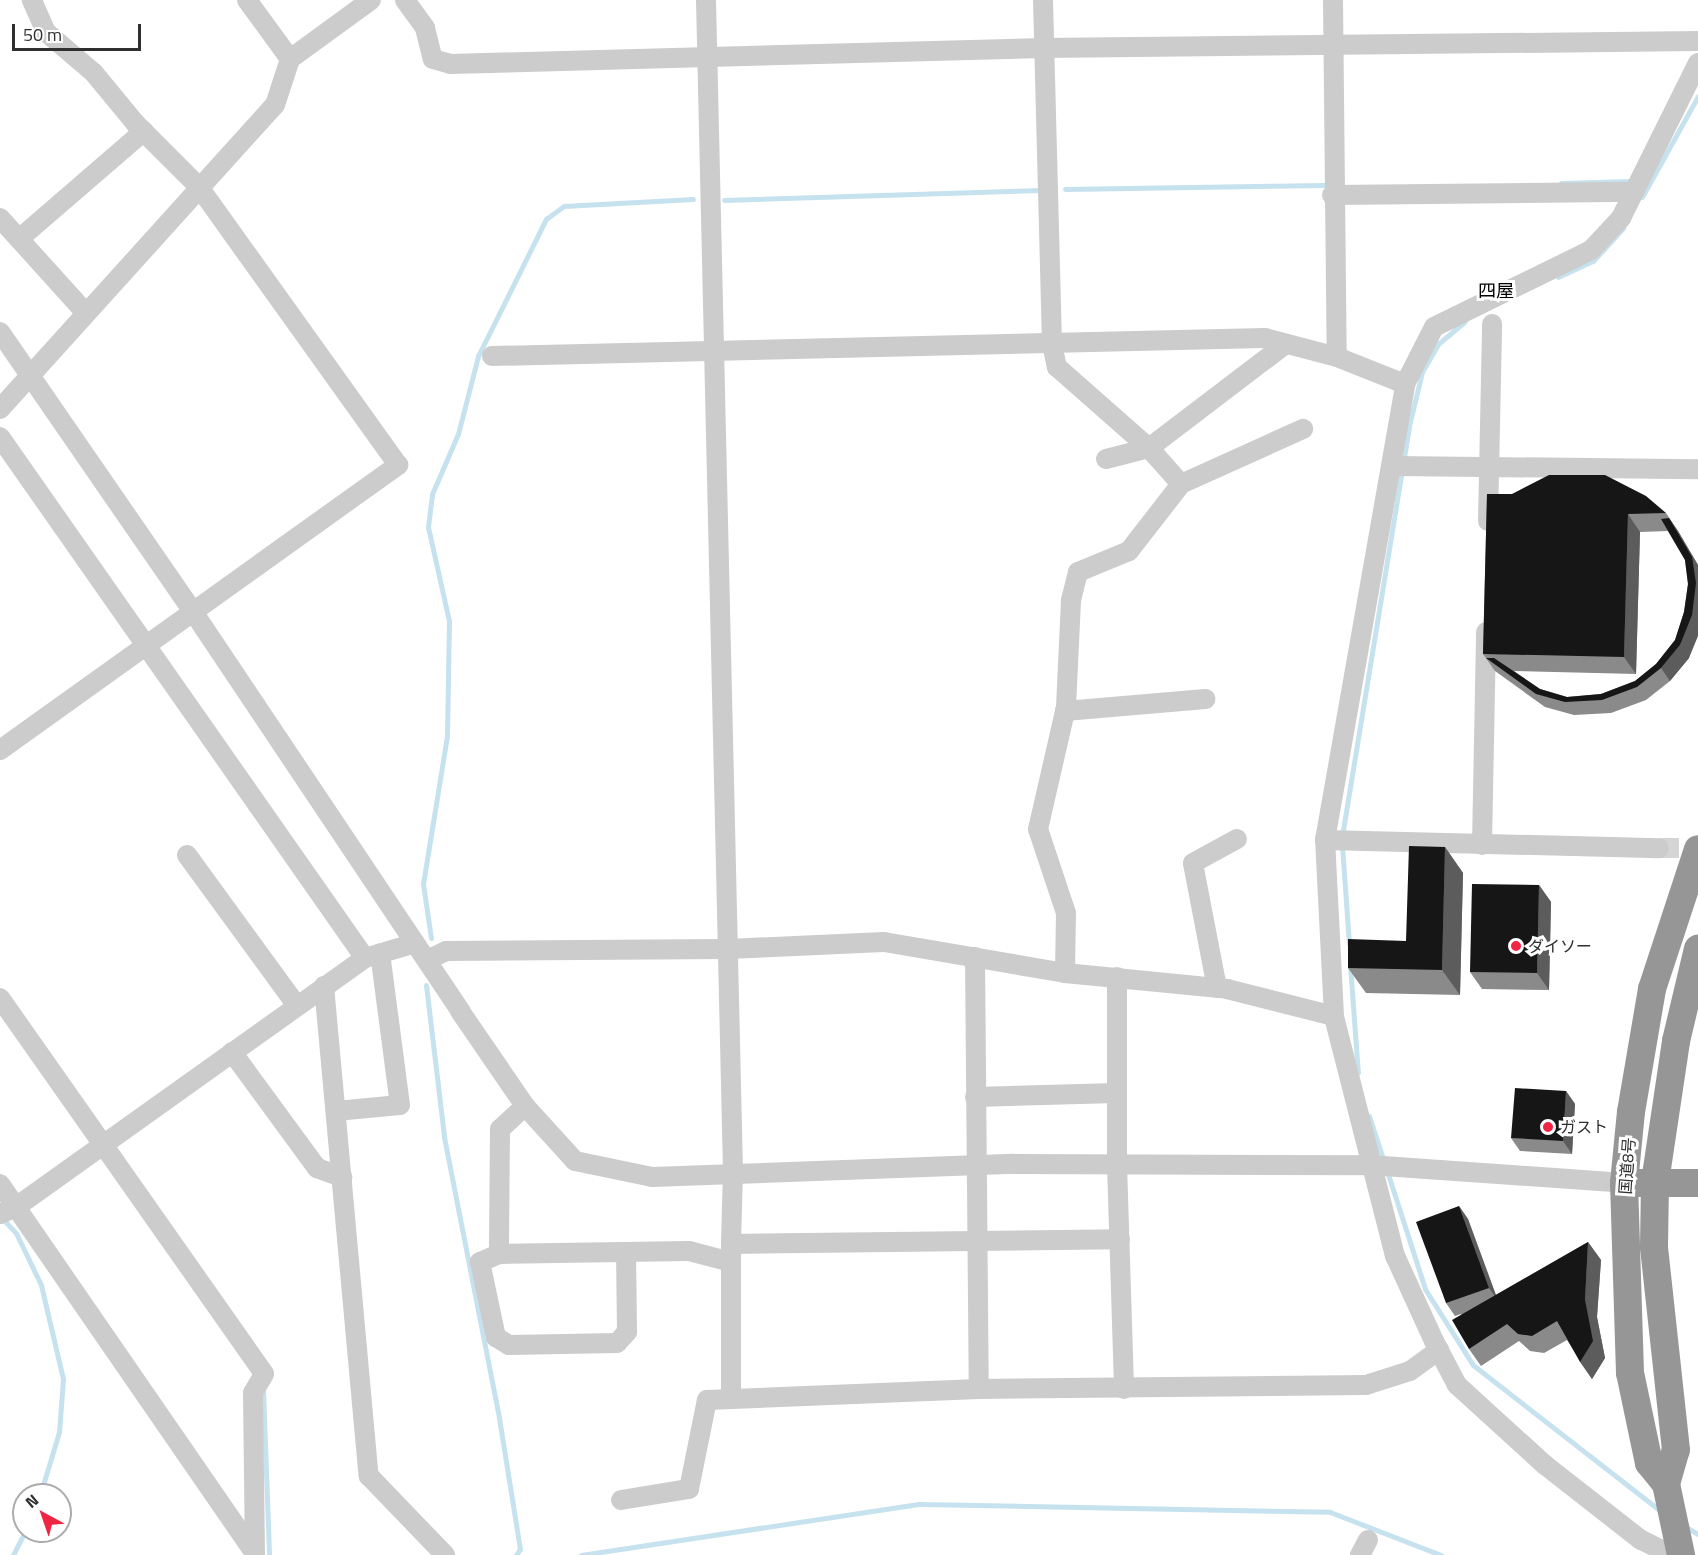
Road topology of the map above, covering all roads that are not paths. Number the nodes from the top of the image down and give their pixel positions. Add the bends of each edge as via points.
1 (32, 0) edge
2 (247, 0) edge
3 (371, 0) edge
4 (405, 0) edge
5 (706, 0) edge
6 (1043, 0) edge
7 (1333, 0) edge
8 (1698, 41) edge
9 (1334, 44) junction
10 (1043, 48) junction
11 (290, 59) junction
12 (706, 59) junction
13 (1698, 63) edge
14 (144, 131) junction
15 (200, 188) junction
16 (1634, 192) junction
17 (1332, 195) junction
18 (0, 218) edge
19 (19, 239) junction
20 (85, 312) junction
21 (1492, 324) dead end
22 (0, 332) edge
23 (1052, 344) junction
24 (1284, 345) junction
25 (712, 349) junction
26 (492, 356) dead end
27 (1337, 357) junction
28 (28, 374) junction
29 (1406, 384) junction
30 (0, 409) edge
31 (1303, 429) dead end
32 (0, 437) edge
33 (1149, 448) junction
34 (1106, 459) dead end
35 (1394, 466) junction
36 (1490, 467) junction
37 (1698, 469) edge
38 (1181, 484) junction
39 (1488, 538) edge
40 (1487, 609) edge
41 (194, 613) junction
42 (145, 646) junction
43 (1205, 699) dead end
44 (1065, 711) junction
45 (0, 750) edge
46 (1237, 839) dead end
47 (1325, 840) junction
48 (1482, 845) junction
49 (1659, 848) tunnel mouth
50 (1698, 849) edge
51 (187, 855) dead end
52 (415, 943) junction
53 (728, 949) junction
54 (1698, 949) edge
55 (373, 956) junction
56 (975, 957) junction
57 (427, 960) junction
58 (1065, 973) junction
59 (1117, 977) junction
60 (324, 986) junction
61 (1217, 988) junction
62 (0, 998) edge
63 (297, 1006) junction
64 (1334, 1017) junction
65 (232, 1052) junction
66 (1117, 1093) junction
67 (975, 1096) junction
68 (525, 1106) junction
69 (336, 1112) junction
70 (98, 1147) junction
71 (1117, 1164) junction
72 (975, 1165) junction
73 (1372, 1165) junction
74 (733, 1172) junction
75 (342, 1177) junction
76 (1655, 1182) junction
77 (1698, 1183) edge
78 (0, 1184) edge
79 (1624, 1184) junction
80 (8, 1210) edge
81 (1120, 1239) junction
82 (977, 1241) junction
83 (626, 1252) junction
84 (731, 1253) junction
85 (499, 1254) junction
86 (1439, 1350) junction
87 (979, 1389) junction
88 (1124, 1389) junction
89 (731, 1398) junction
90 (621, 1500) dead end
91 (1673, 1526) edge
92 (251, 1554) edge
93 (445, 1555) edge

1 - 14 street via 46,32 94,73
2 - 11 street
3 - 11 street
4 - 12 street via 425,28 433,58 450,64
5 - 12 street
6 - 10 street
7 - 9 street
8 - 9 street
9 - 10 street
9 - 17 street
10 - 12 street
10 - 23 street
11 - 15 street via 275,105
12 - 25 street
13 - 16 street
14 - 15 street
14 - 19 street
15 - 20 street
15 - 41 street via 398,465
16 - 17 street
16 - 29 street via 1621,218 1591,250 1434,327
17 - 27 street
18 - 19 street
19 - 20 street
20 - 28 street
21 - 36 street
22 - 28 street
23 - 24 street via 1265,338
23 - 25 street
23 - 33 street via 1057,368
24 - 27 street
24 - 33 street
25 - 26 street
25 - 53 street
27 - 29 street
28 - 30 street
28 - 41 street
29 - 35 street
31 - 38 street
32 - 42 street
33 - 34 street
33 - 38 street
35 - 36 street
35 - 47 street
36 - 37 street
36 - 39 street
38 - 44 street via 1129,551 1078,572 1071,601
40 - 48 street
41 - 42 street
41 - 52 street
42 - 45 street
42 - 55 street
43 - 44 street
44 - 58 street via 1038,829 1066,913
46 - 61 street via 1193,863
47 - 48 street
47 - 64 street
48 - 49 street
50 - 79 highway, 国道8号 via 1652,989 1631,1112
51 - 63 street
52 - 55 street
52 - 57 street
53 - 56 street via 884,942
53 - 57 street via 446,951
53 - 74 street
54 - 76 highway, 国道8号 via 1676,1041
55 - 60 street
55 - 69 street via 400,1105
56 - 58 street
56 - 67 street
57 - 68 street
58 - 59 street
59 - 61 street
59 - 66 street
60 - 63 street
60 - 69 street
61 - 64 street
62 - 70 street
63 - 65 street
64 - 73 street
65 - 70 street
65 - 75 street via 317,1168
66 - 67 street
66 - 71 street
67 - 72 street
68 - 74 street via 575,1161 652,1177
68 - 85 street via 500,1129
69 - 75 street
70 - 80 street
70 - 92 street via 264,1374 253,1393
71 - 72 street
71 - 73 street
71 - 81 street
72 - 74 street
72 - 82 street
73 - 79 street
73 - 86 street via 1395,1256
74 - 84 street via 729,1182
75 - 93 street via 369,1476
76 - 77 highway
76 - 79 highway
76 - 91 highway, 国道8号 via 1654,1247 1676,1450
78 - 80 street
79 - 91 highway, 国道8号 via 1630,1373 1649,1463
80 - 92 street
81 - 82 street
81 - 88 street
82 - 84 street
82 - 87 street
83 - 84 street
83 - 85 street
83 - 85 street via 627,1332 617,1343 509,1346 496,1337 480,1262
84 - 89 street
86 - 88 street via 1410,1371 1366,1385
86 - 91 street via 1457,1384 1545,1465 1641,1540
87 - 88 street
87 - 89 street
89 - 90 street via 706,1400 689,1489

